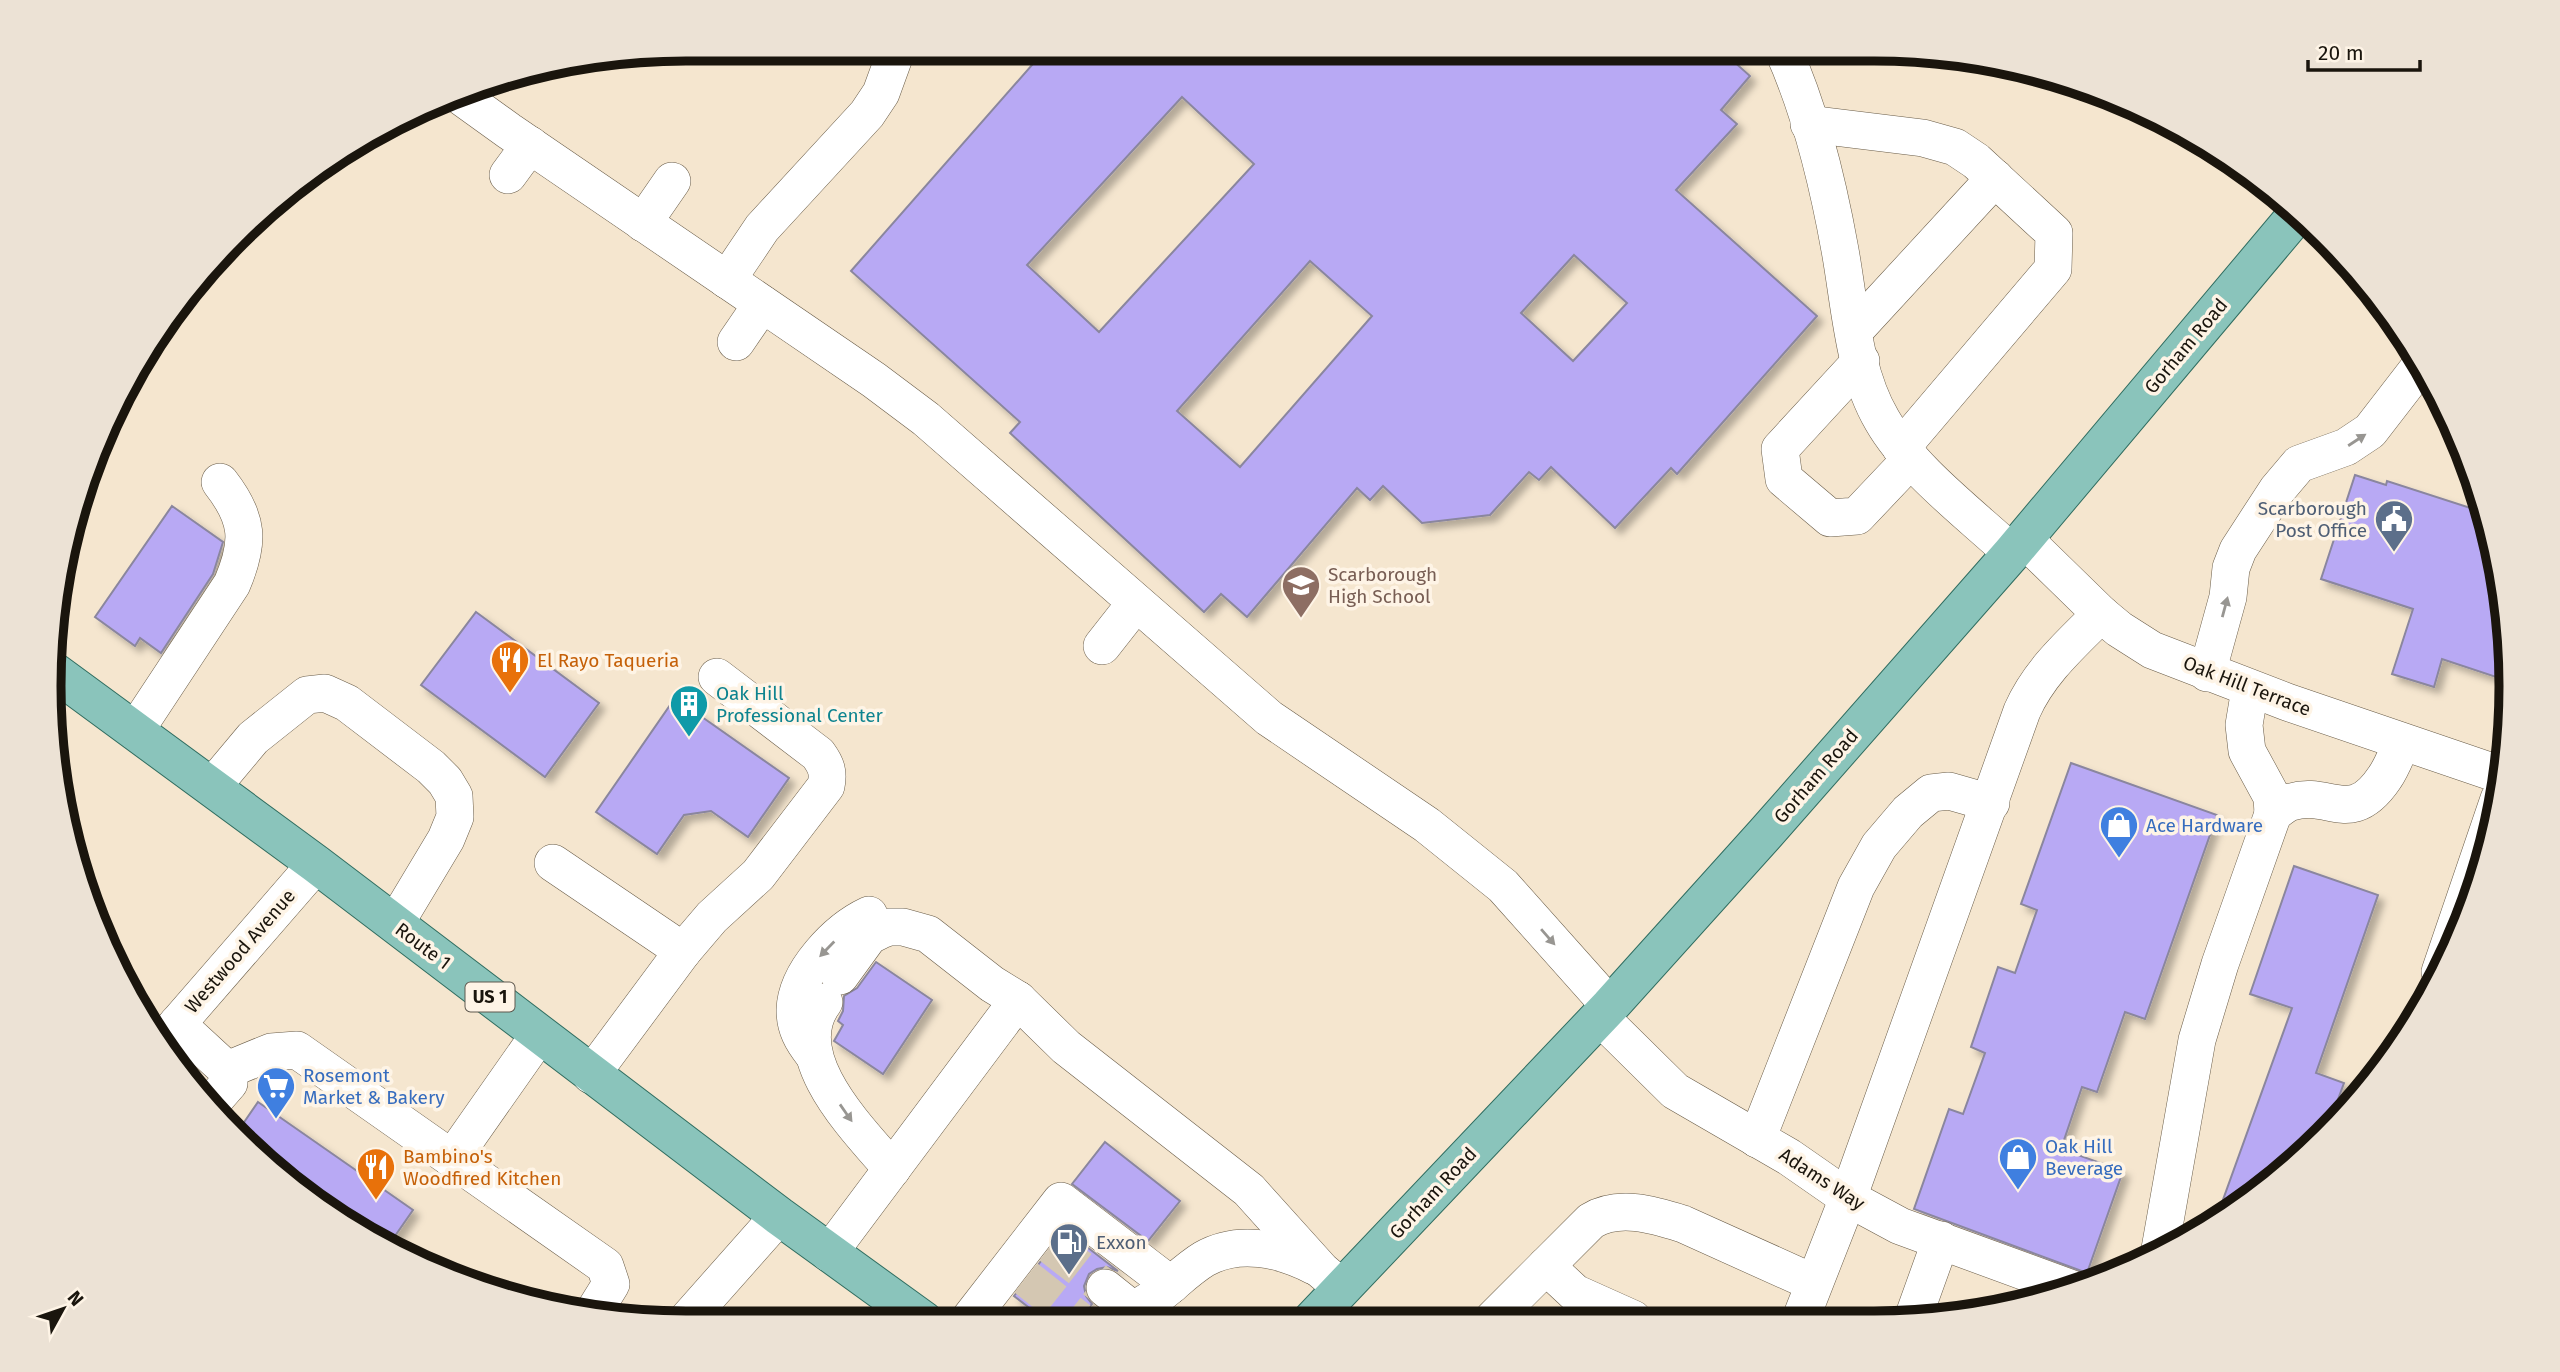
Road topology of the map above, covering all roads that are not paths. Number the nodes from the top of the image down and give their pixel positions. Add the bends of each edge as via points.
1 (893, 61) edge
2 (1787, 61) edge
3 (468, 101) edge
4 (1809, 124) junction
5 (530, 145) junction
6 (508, 175) dead end
7 (1995, 178) junction
8 (672, 181) dead end
9 (2291, 221) edge
10 (643, 223) junction
11 (727, 280) junction
12 (762, 304) junction
13 (736, 342) dead end
14 (1857, 346) junction
15 (2415, 373) edge
16 (1906, 453) junction
17 (220, 482) dead end
18 (2018, 546) junction
19 (1135, 604) junction
20 (2101, 614) junction
21 (1102, 646) dead end
22 (2207, 673) junction
23 (61, 677) edge
24 (717, 677) dead end
25 (2250, 689) junction
26 (135, 731) junction
27 (2402, 742) junction
28 (2492, 772) edge
29 (212, 787) junction
30 (1991, 803) junction
31 (2273, 814) junction
32 (553, 863) dead end
33 (316, 864) junction
34 (395, 924) junction
35 (683, 951) junction
36 (1018, 1000) junction
37 (1605, 1011) junction
38 (171, 1031) edge
39 (539, 1035) junction
40 (813, 1054) junction
41 (227, 1070) junction
42 (591, 1075) junction
43 (216, 1098) edge
44 (1757, 1139) junction
45 (452, 1159) junction
46 (892, 1169) junction
47 (1848, 1198) junction
48 (779, 1216) junction
49 (1941, 1240) junction
50 (2162, 1240) edge
51 (829, 1253) junction
52 (1546, 1266) junction
53 (1332, 1279) junction
54 (1814, 1283) junction
55 (2057, 1283) edge
56 (1125, 1300) edge
57 (598, 1304) edge
58 (1916, 1309) edge
59 (695, 1311) edge
60 (910, 1311) edge
61 (977, 1311) edge
62 (1316, 1311) edge
63 (1502, 1311) edge
64 (1615, 1311) edge
65 (1804, 1311) edge

1 - 11 street via 867,114 762,228
2 - 4 street, Oak Hill Terrace
3 - 5 street, Adams Way
4 - 7 street via 1923,138 1955,147
4 - 14 street, Oak Hill Terrace via 1832,207
5 - 6 street
5 - 10 street, Adams Way
7 - 14 street
7 - 16 street via 2054,233 2053,269
8 - 10 street
9 - 18 main road, Gorham Road
10 - 11 street, Adams Way
11 - 12 street, Adams Way
12 - 13 street
12 - 19 street, Adams Way via 926,419
14 - 16 street, Oak Hill Terrace via 1880,418
14 - 16 street via 1780,449 1784,478 1830,518 1857,516
22 -> 15 street via 2228,597 2231,568 2277,490 2299,464 2346,447 2370,431
16 - 18 street, Oak Hill Terrace
17 - 26 street via 243,521 242,562
18 - 20 street, Oak Hill Terrace
18 - 37 main road, Gorham Road
19 - 21 street
19 -> 37 street, Adams Way via 1269,718 1427,825 1503,886
20 - 22 street, Oak Hill Terrace via 2152,650
20 - 30 street via 2030,692
22 - 25 street, Oak Hill Terrace
23 - 26 main road, Route 1 / US 1
24 - 35 street via 818,754 829,775 758,875
25 - 27 street, Oak Hill Terrace
25 - 31 street via 2244,725 2247,751 2272,797
26 - 29 main road, Route 1 / US 1
27 - 28 street, Oak Hill Terrace
27 - 31 street via 2386,776 2357,803 2290,802
29 - 33 main road, Route 1 / US 1
29 - 34 street via 253,738 307,695 325,694 347,703 431,767 454,796 455,817 446,839
30 - 44 street via 1949,791 1931,793 1880,846 1856,887
30 - 47 street
31 - 50 street via 2197,1040
32 - 35 street
33 - 34 main road, Route 1 / US 1
33 - 38 street, Westwood Avenue
34 - 39 main road, Route 1 / US 1
35 - 42 street
36 - 40 street via 928,934 889,927 869,936 832,989 813,1023
36 -> 40 street via 989,960 940,921 910,912 875,913 838,937 805,977 796,1020 800,1038
36 - 46 street
36 - 53 street via 1066,1047 1249,1190
37 - 44 street, Adams Way via 1675,1091
37 - 53 main road, Gorham Road
38 - 41 street
39 - 42 main road, Route 1 / US 1
39 - 45 street
40 -> 46 street via 853,1124
41 - 43 street via 229,1083
41 - 45 street via 271,1052 297,1050
42 - 48 main road, Route 1 / US 1
44 - 47 street, Adams Way
45 - 57 street via 606,1266 611,1284
46 - 51 street
47 - 49 street, Adams Way via 1900,1226
47 - 54 street
48 - 51 main road, Route 1 / US 1
48 - 59 street
49 - 55 street, Adams Way
49 - 58 street
51 - 60 main road, Route 1 / US 1
52 - 54 street via 1591,1221 1617,1212 1683,1224
52 - 63 street
52 - 64 street via 1574,1293
53 - 56 street via 1280,1252 1243,1248 1203,1260
53 - 62 main road, Gorham Road
54 - 65 street
56 - 61 street via 1061,1201 1036,1249

